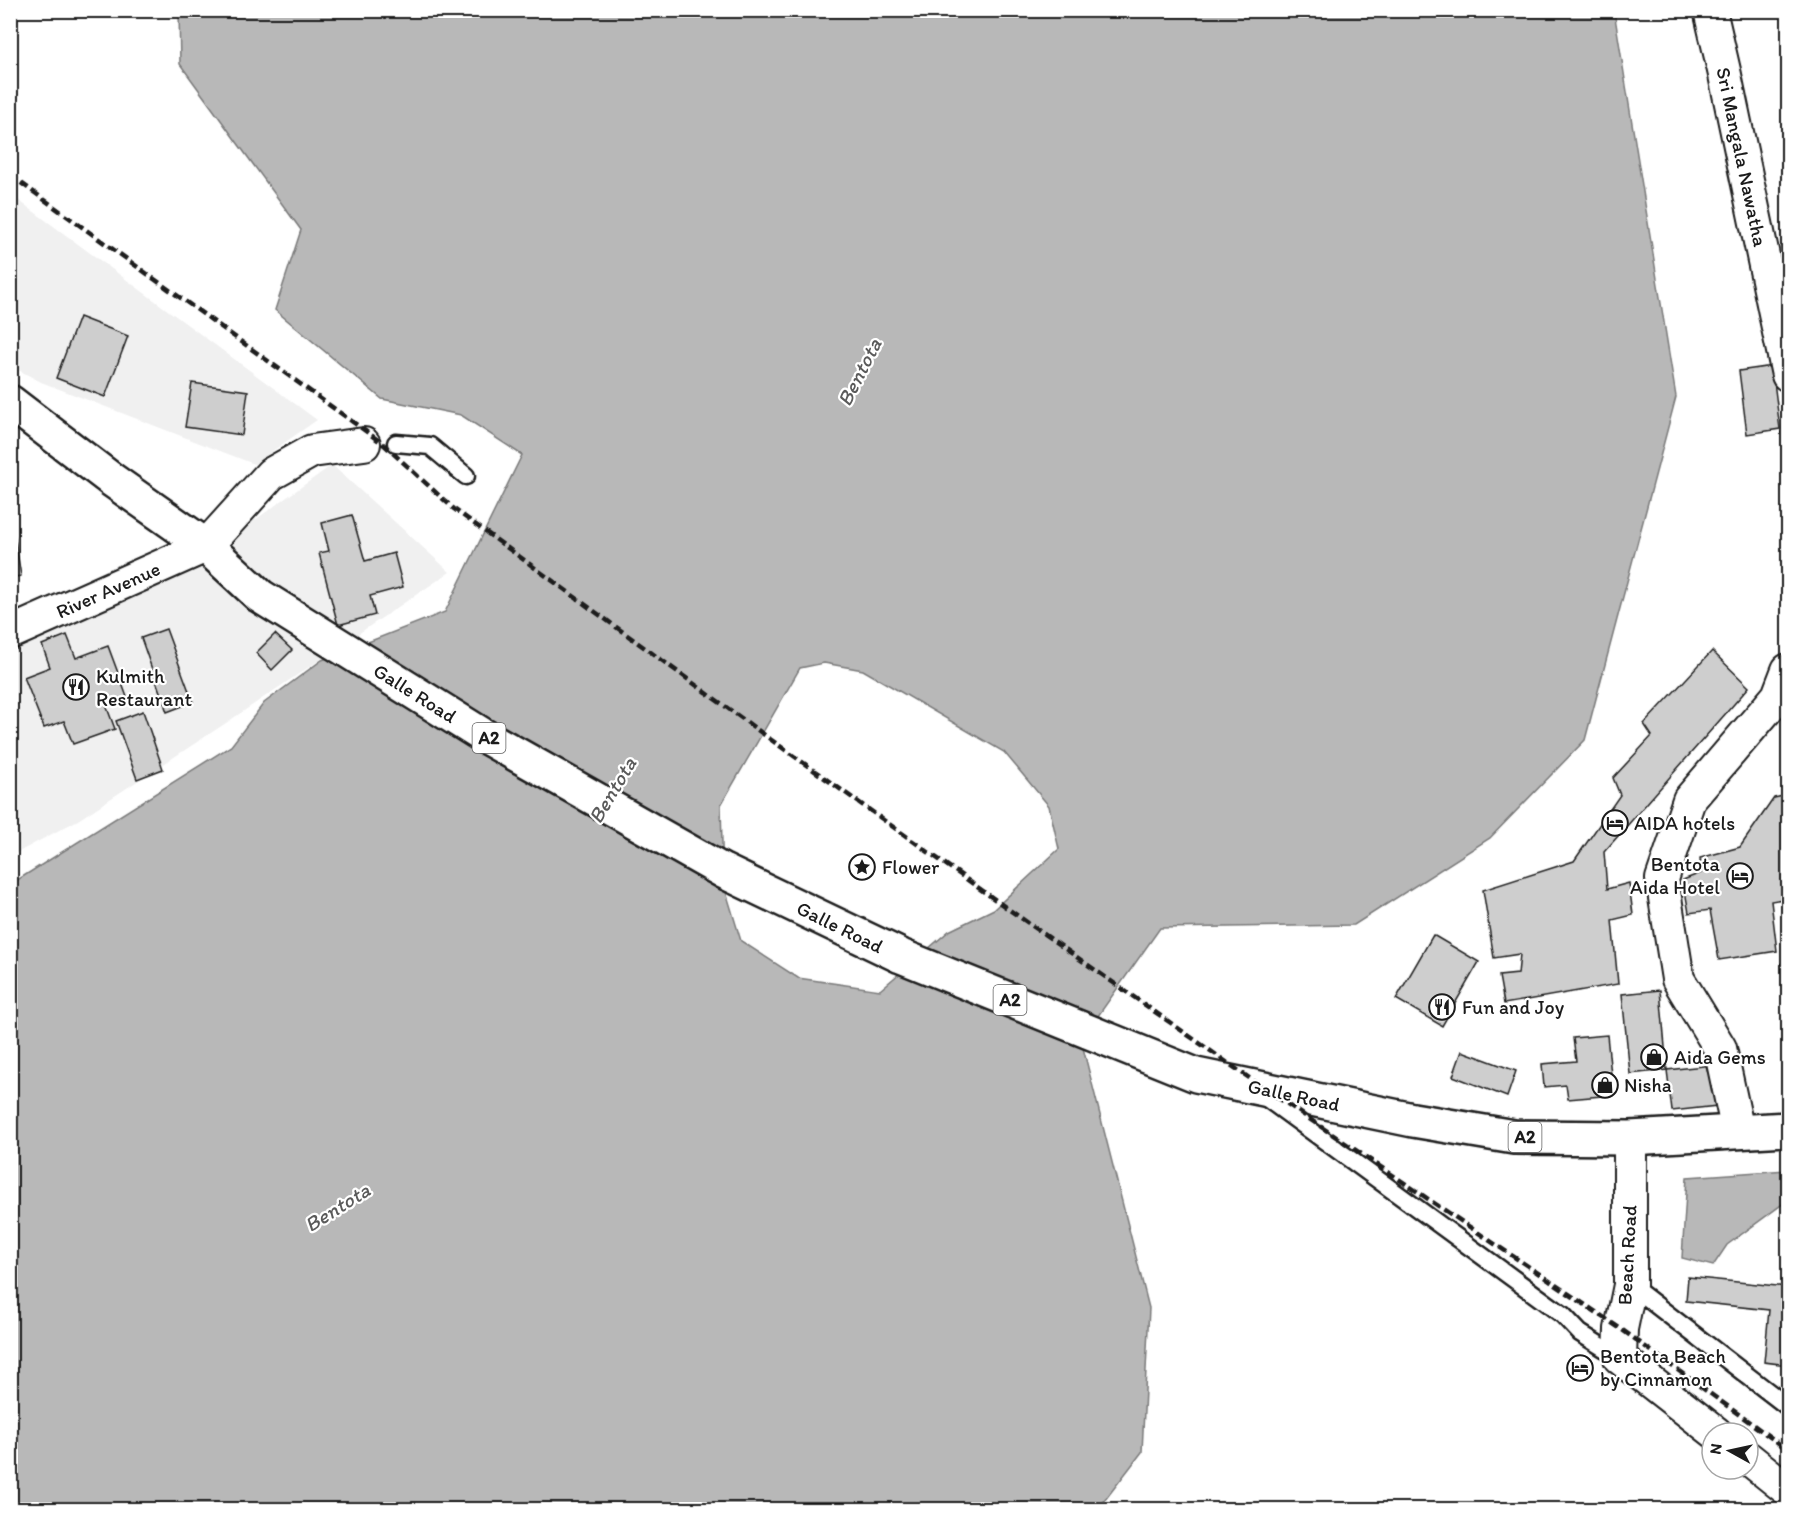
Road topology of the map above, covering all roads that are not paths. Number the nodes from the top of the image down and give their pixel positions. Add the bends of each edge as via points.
1 (1710, 10) edge
2 (1788, 375) edge
3 (10, 402) edge
4 (396, 443) dead end
5 (364, 444) dead end
6 (466, 476) dead end
7 (206, 546) junction
8 (10, 633) edge
9 (1788, 670) edge
10 (1196, 1075) junction
11 (1788, 1129) edge
12 (1738, 1132) junction
13 (1630, 1138) junction
14 (1630, 1285) junction
15 (1620, 1358) junction
16 (1788, 1407) edge
17 (1701, 1421) edge
18 (1760, 1468) edge
19 (1788, 1490) edge

1 - 2 street, Sri Mangala Nawatha
3 - 7 highway, Galle Road / A2
4 - 6 lane via 430,446
5 - 7 street via 312,451 272,474
7 - 8 street, River Avenue
7 - 10 highway, Galle Road / A2 via 260,596 484,736 723,871 901,956
9 - 12 street via 1778,696 1689,800 1662,879 1678,979 1720,1048
10 - 13 highway, Galle Road / A2 via 1514,1137
10 - 15 lane via 1262,1095 1563,1314 1580,1333
11 - 12 highway, Galle Road / A2
12 - 13 highway, Galle Road / A2
13 - 14 street, Beach Road
14 - 15 street, Beach Road
14 - 16 lane
15 - 17 street
18 - 19 street

